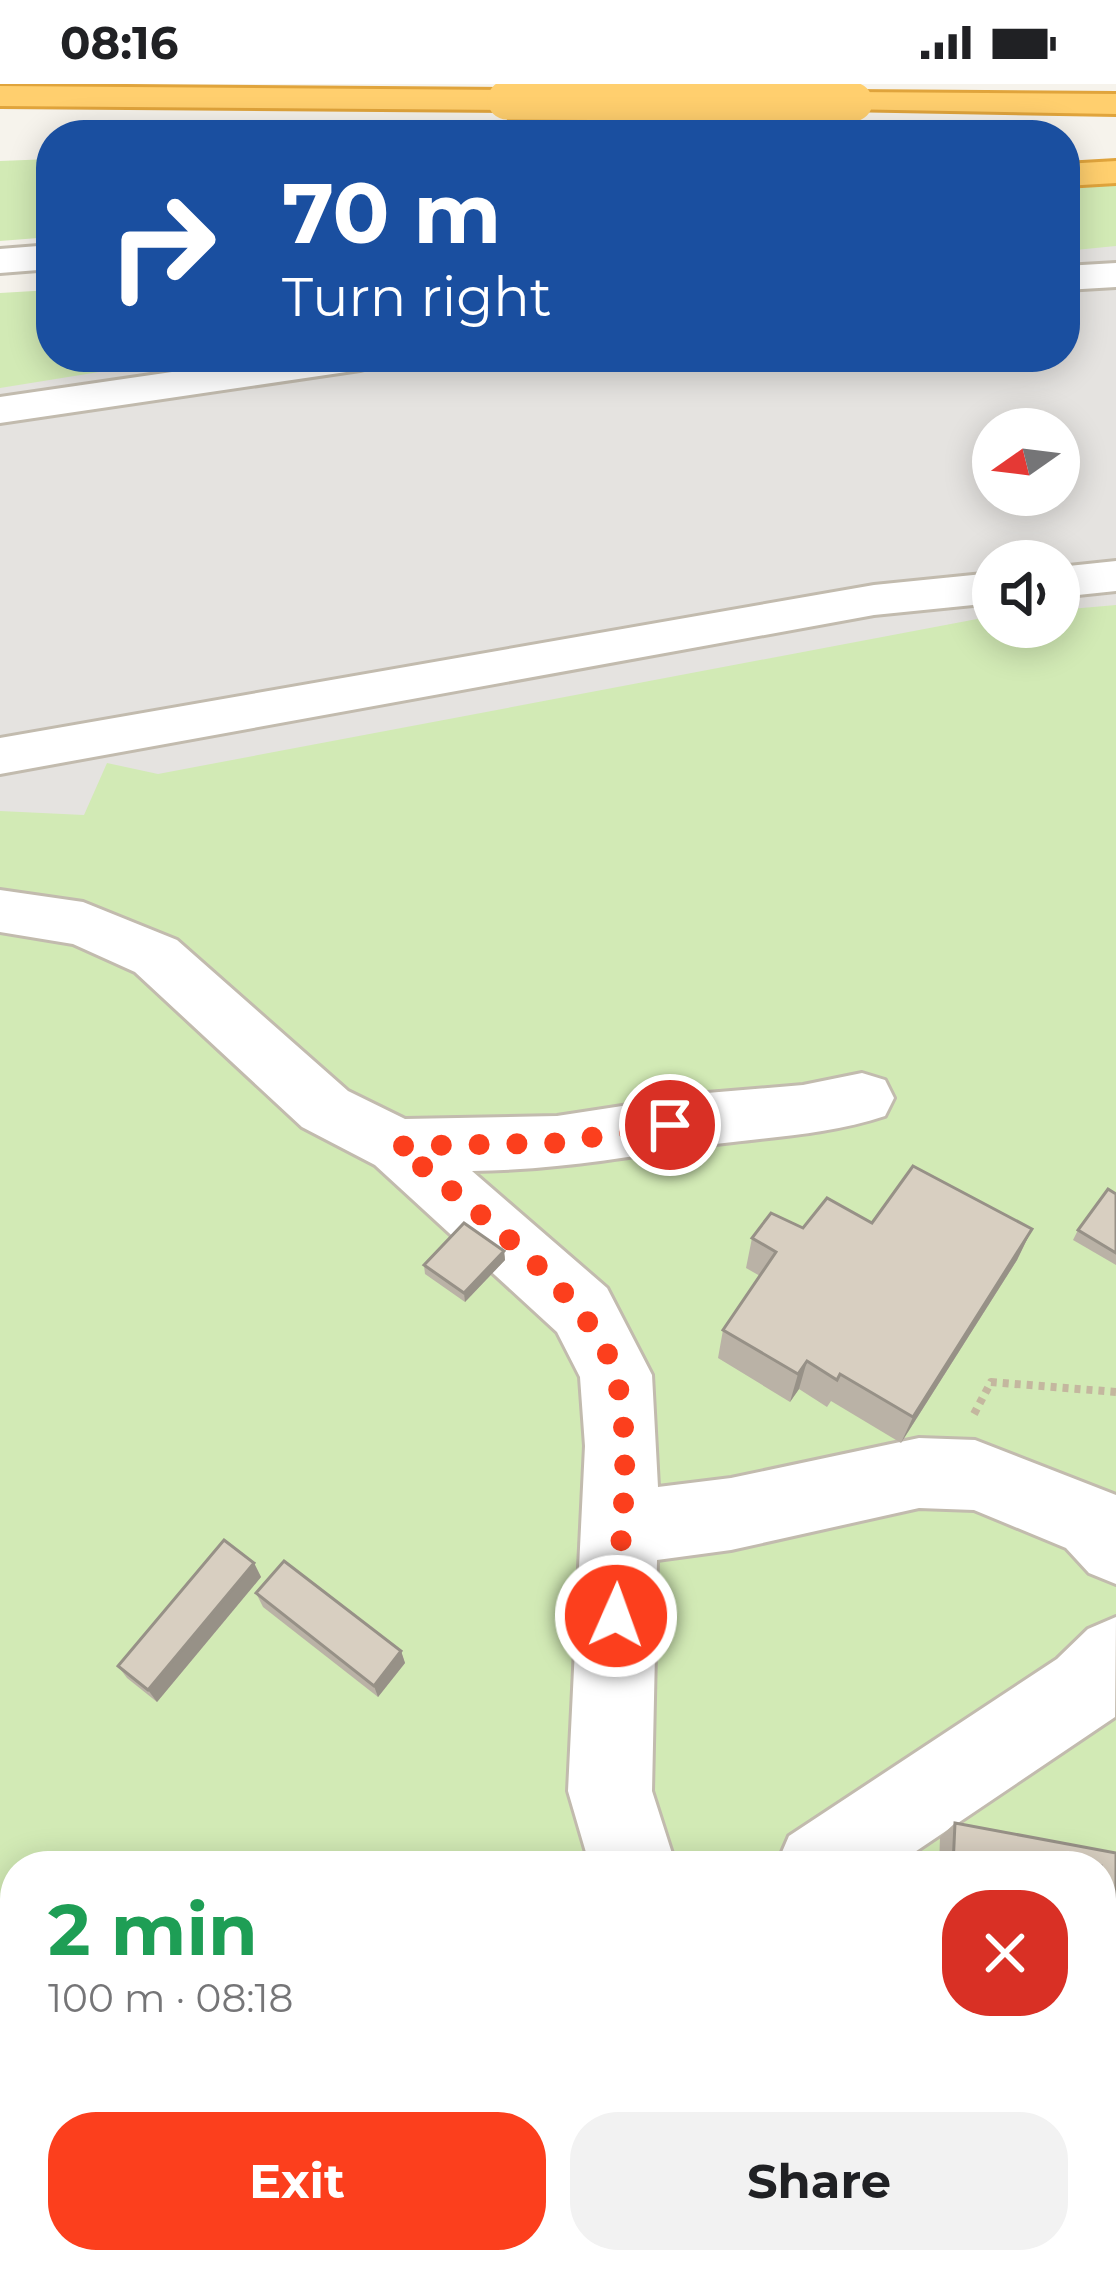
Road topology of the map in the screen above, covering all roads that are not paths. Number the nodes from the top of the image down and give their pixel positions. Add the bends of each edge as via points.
1 (665, 84) edge
2 (738, 84) edge
3 (0, 97) edge
4 (1116, 104) edge
5 (596, 120) edge
6 (680, 120) edge
7 (1080, 142) edge
8 (1116, 142) edge
9 (1116, 172) edge
10 (1080, 174) edge
11 (36, 258) edge
12 (0, 261) edge
13 (1116, 275) edge
14 (1080, 277) edge
15 (36, 280) edge
16 (0, 281) edge
17 (258, 372) edge
18 (0, 410) edge
19 (1116, 576) edge
20 (1080, 580) edge
21 (972, 590) edge
22 (0, 756) edge
23 (0, 910) edge
24 (862, 1098) dead end
25 (398, 1146) junction
26 (620, 1528) junction
27 (1116, 1547) edge
28 (1116, 1657) edge
29 (628, 1851) edge
30 (841, 1851) edge

1 - 5 street
2 - 6 street
3 - 4 highway, bridge
7 - 8 highway
9 - 10 highway
11 - 12 street
13 - 14 street
15 - 16 street
17 - 18 street
19 - 20 street
21 - 22 street via 874,600
23 - 25 street via 83,924 155,956 325,1109
24 - 25 street via 556,1143
25 - 26 street via 582,1310 616,1376
26 - 27 street via 731,1514 920,1473 975,1475 1094,1522
26 - 29 street via 610,1790
28 - 30 street via 1086,1688

